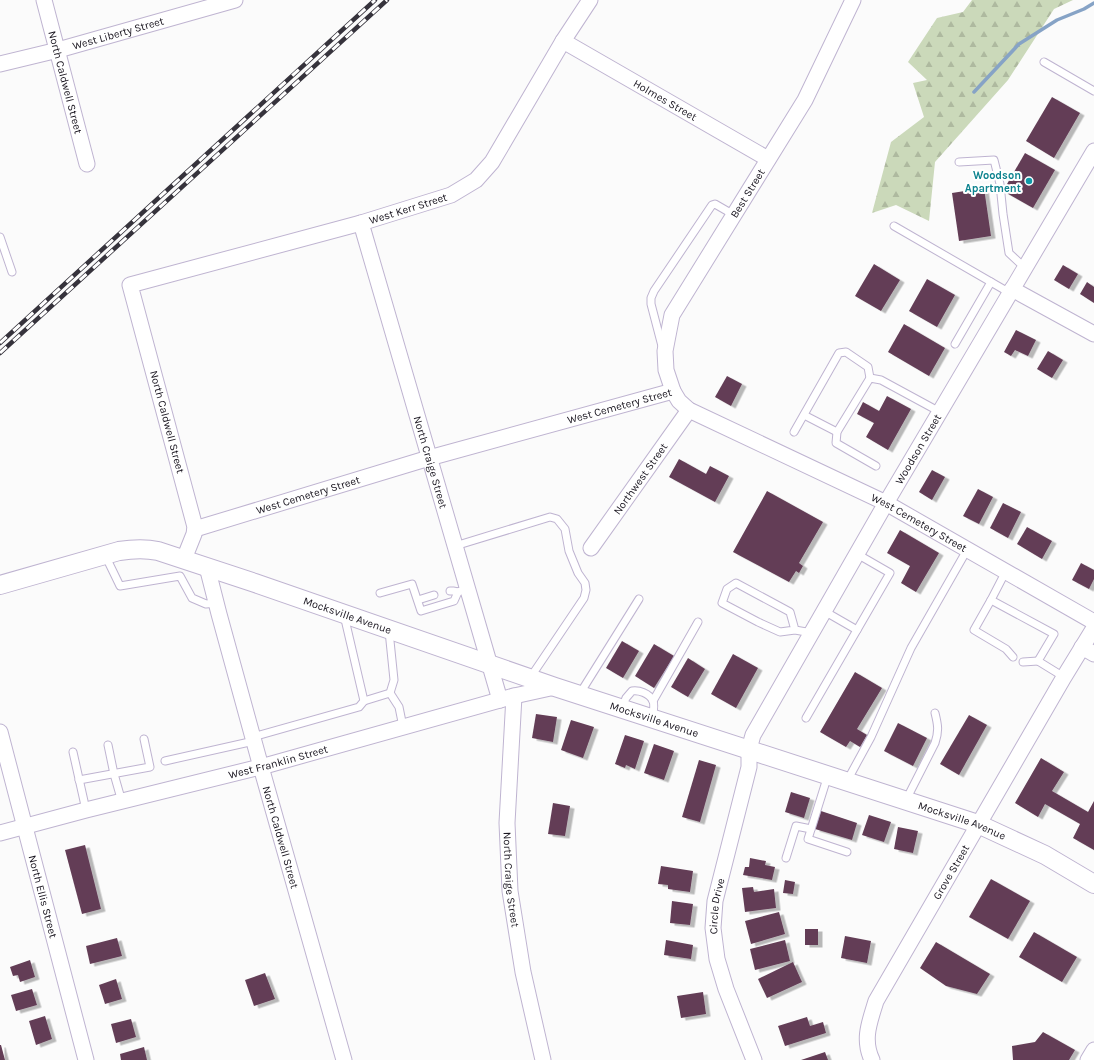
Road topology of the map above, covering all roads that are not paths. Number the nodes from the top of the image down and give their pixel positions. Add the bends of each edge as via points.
1 (44, 0) edge
2 (235, 0) edge
3 (590, 0) edge
4 (853, 0) edge
5 (563, 41) junction
6 (58, 50) junction
7 (1044, 62) dead end
8 (0, 64) edge
9 (1094, 91) edge
10 (1094, 151) edge
11 (768, 159) junction
12 (959, 162) dead end
13 (87, 164) dead end
14 (734, 215) junction
15 (362, 223) junction
16 (894, 226) dead end
17 (0, 237) edge
18 (1025, 268) junction
19 (12, 272) dead end
20 (991, 282) junction
21 (130, 285) joint
22 (1011, 291) junction
23 (1094, 334) edge
24 (955, 344) dead end
25 (665, 356) junction
26 (870, 378) junction
27 (673, 391) junction
28 (689, 410) junction
29 (940, 412) junction
30 (804, 415) junction
31 (794, 432) dead end
32 (837, 432) junction
33 (430, 458) junction
34 (876, 466) dead end
35 (886, 503) junction
36 (195, 529) junction
37 (455, 546) junction
38 (591, 548) dead end
39 (967, 550) junction
40 (857, 554) junction
41 (105, 555) junction
42 (182, 567) junction
43 (207, 567) junction
44 (1006, 572) junction
45 (0, 585) edge
46 (463, 590) junction
47 (450, 591) dead end
48 (380, 593) dead end
49 (434, 595) dead end
50 (639, 599) dead end
51 (418, 600) junction
52 (991, 600) junction
53 (216, 603) junction
54 (824, 611) junction
55 (344, 614) junction
56 (698, 622) dead end
57 (1094, 622) edge
58 (1094, 628) edge
59 (389, 629) junction
60 (795, 630) junction
61 (857, 630) junction
62 (812, 633) junction
63 (1088, 651) edge
64 (1013, 657) dead end
65 (1038, 661) junction
66 (1023, 662) dead end
67 (490, 664) junction
68 (1064, 677) junction
69 (530, 678) junction
70 (555, 687) junction
71 (390, 693) junction
72 (579, 695) junction
73 (507, 698) junction
74 (364, 701) junction
75 (652, 701) junction
76 (622, 709) junction
77 (935, 714) dead end
78 (652, 718) junction
79 (806, 718) dead end
80 (403, 727) junction
81 (0, 732) edge
82 (144, 739) dead end
83 (253, 739) junction
84 (108, 745) dead end
85 (749, 749) junction
86 (73, 752) dead end
87 (165, 761) dead end
88 (261, 767) junction
89 (114, 774) junction
90 (828, 775) junction
91 (79, 780) junction
92 (847, 781) junction
93 (906, 800) junction
94 (122, 802) junction
95 (86, 810) junction
96 (978, 824) junction
97 (24, 827) junction
98 (811, 829) junction
99 (0, 833) edge
100 (847, 852) dead end
101 (786, 858) dead end
102 (1094, 884) edge
103 (1094, 1050) edge
104 (86, 1060) edge
105 (344, 1060) edge
106 (543, 1060) edge
107 (754, 1060) edge
108 (872, 1060) edge
109 (1088, 1060) edge

1 - 6 street, North Caldwell Street
2 - 6 street, West Liberty Street
3 - 5 street, West Kerr Street
4 - 11 street, Best Street via 805,100
5 - 11 street, Holmes Street
5 - 15 street, West Kerr Street via 492,162 476,180 451,195
6 - 8 street, West Liberty Street
6 - 13 street, North Caldwell Street
7 - 9 lane
10 - 18 street, Woodson Street
11 - 14 street, Best Street
12 - 18 lane via 994,160 1000,184 1009,254
14 - 25 street, Best Street via 672,315
14 - 25 lane via 715,204 712,205 654,291 651,304
15 - 21 street, West Kerr Street
15 - 33 street, North Craige Street
16 - 20 lane
17 - 19 lane
18 - 22 street, Woodson Street
20 - 22 lane
20 - 24 lane
21 - 36 street, North Caldwell Street
22 - 23 street
22 - 29 street, Woodson Street
25 - 27 street, Best Street via 666,370
26 - 29 lane via 881,380
26 - 30 lane via 868,366 846,352 839,353
26 - 32 lane
27 - 28 street, West Cemetery Street
27 - 33 street, West Cemetery Street
28 - 35 street, West Cemetery Street
28 - 38 street, Northwest Street
29 - 35 street, Woodson Street
30 - 31 lane
30 - 32 lane
32 - 34 lane via 836,443
33 - 36 street, West Cemetery Street
33 - 37 street, North Craige Street
35 - 39 street, West Cemetery Street
35 - 40 street, Woodson Street
36 - 42 street
37 - 46 street, North Craige Street
37 - 69 lane via 550,517 557,519 565,529 569,551 586,590 584,598
39 - 44 street, West Cemetery Street
39 - 92 lane via 911,648 871,737
40 - 54 street, Woodson Street
40 - 61 lane via 890,573
41 - 42 street via 146,549 158,551
41 - 42 lane via 120,586
41 - 45 street
42 - 43 street
42 - 53 lane via 192,598 206,604
43 - 53 street, North Caldwell Street
43 - 55 street, Mocksville Avenue
44 - 52 lane
44 - 57 street, West Cemetery Street
46 - 47 lane
46 - 51 lane via 454,602 421,611
46 - 67 street, North Craige Street
48 - 51 lane via 412,584
49 - 51 lane
50 - 72 lane
52 - 64 lane via 974,630 1006,649
52 - 65 lane via 1054,634
53 - 83 street, North Caldwell Street
54 - 61 lane
54 - 62 street, Woodson Street
55 - 59 street, Mocksville Avenue
55 - 74 lane
56 - 75 lane
58 - 63 street, Grove Street
59 - 67 street, Mocksville Avenue
59 - 71 lane via 394,680
60 - 60 lane via 790,612 736,583 727,589 722,603 780,632
60 - 62 lane
61 - 79 lane
62 - 85 street, Woodson Street via 753,735
63 - 68 street, Grove Street
65 - 66 lane
65 - 68 lane
67 - 69 street, Mocksville Avenue
67 - 73 street, North Craige Street
68 - 96 street, Grove Street
69 - 70 street, Mocksville Avenue
70 - 72 street, Mocksville Avenue
70 - 73 street, West Franklin Street
71 - 74 lane
71 - 80 lane via 399,707
72 - 76 street, Mocksville Avenue
73 - 80 street, West Franklin Street
73 - 106 street, North Craige Street via 510,891 523,972
74 - 83 lane via 359,706
75 - 76 lane via 647,695 632,691
75 - 78 lane
76 - 78 street, Mocksville Avenue
77 - 93 lane via 938,726 935,743
78 - 85 street, Mocksville Avenue
80 - 88 street, West Franklin Street
81 - 97 street, North Ellis Street
82 - 89 lane via 150,767
83 - 87 lane
83 - 88 street, North Caldwell Street
84 - 89 lane
85 - 90 street, Mocksville Avenue
85 - 107 street, Circle Drive via 749,767 715,901 713,928 717,959 726,989
86 - 91 lane
88 - 94 street, West Franklin Street
88 - 105 street, North Caldwell Street
89 - 91 lane
89 - 94 lane
90 - 92 street, Mocksville Avenue
90 - 98 lane
91 - 95 lane
92 - 93 street, Mocksville Avenue
93 - 96 street, Mocksville Avenue
94 - 95 street, West Franklin Street
95 - 97 street, West Franklin Street
96 - 102 street, Mocksville Avenue via 1045,855
96 - 108 street, Grove Street via 876,1001 867,1036
97 - 99 street, West Franklin Street
97 - 104 street, North Ellis Street
98 - 100 lane via 808,839
98 - 101 lane via 796,826
103 - 109 street

